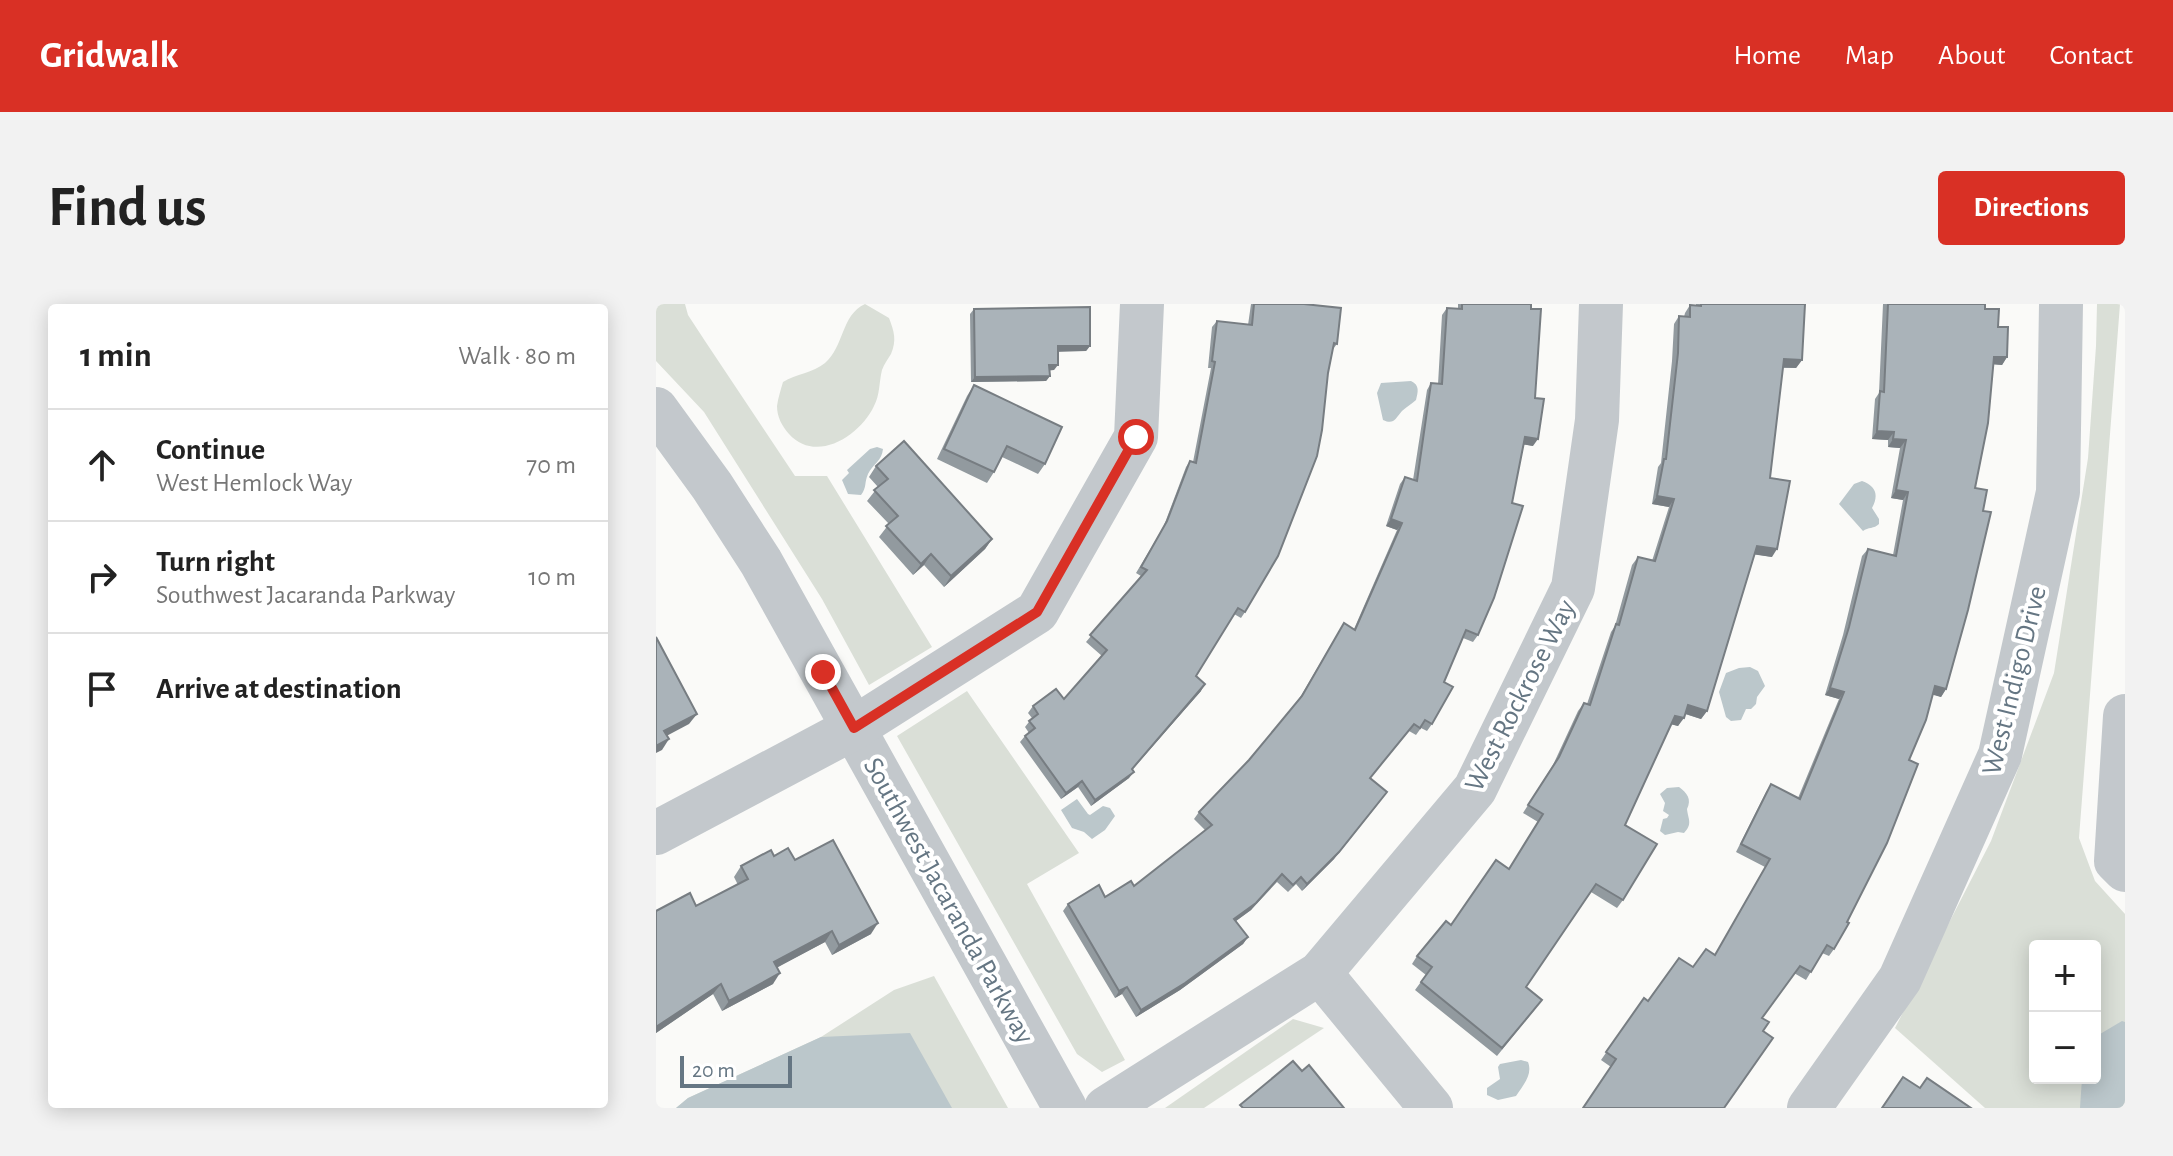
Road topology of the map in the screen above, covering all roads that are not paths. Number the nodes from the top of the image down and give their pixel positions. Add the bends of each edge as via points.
1 (1142, 304) edge
2 (1601, 304) edge
3 (2061, 304) edge
4 (656, 409) edge
5 (2125, 716) edge
6 (854, 728) junction
7 (656, 833) edge
8 (2125, 870) edge
9 (1320, 973) junction
10 (1065, 1108) edge
11 (1106, 1108) edge
12 (1431, 1108) edge
13 (1809, 1108) edge

1 - 6 street via 1136,437 1037,612
2 - 9 street, West Rockrose Way via 1597,420 1573,588 1475,789
3 - 13 street, West Indigo Drive via 2058,492 2000,755 1900,979
4 - 6 street, Southwest Jacaranda Parkway via 761,562
5 - 8 street via 2116,861
6 - 7 street
6 - 10 street, Southwest Jacaranda Parkway
9 - 11 street, West Rockrose Way
9 - 12 street

